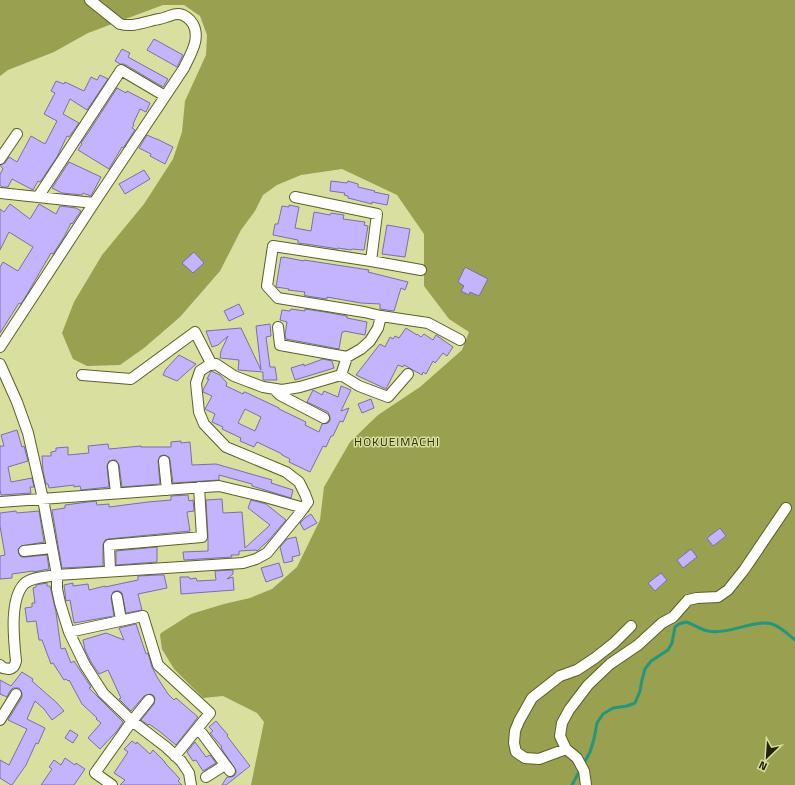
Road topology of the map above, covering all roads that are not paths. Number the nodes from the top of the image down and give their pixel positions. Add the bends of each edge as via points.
1 (90, 0) edge
2 (165, 96) junction
3 (17, 134) dead end
4 (0, 159) edge
5 (0, 193) edge
6 (38, 197) junction
7 (295, 197) dead end
8 (94, 203) junction
9 (371, 262) junction
10 (421, 270) dead end
11 (381, 316) junction
12 (278, 328) dead end
13 (460, 340) dead end
14 (0, 347) edge
15 (347, 357) junction
16 (0, 364) edge
17 (212, 365) junction
18 (408, 374) dead end
19 (82, 375) dead end
20 (341, 375) junction
21 (274, 388) junction
22 (324, 418) dead end
23 (164, 461) dead end
24 (113, 466) dead end
25 (199, 487) junction
26 (167, 490) junction
27 (116, 493) junction
28 (43, 499) junction
29 (0, 502) edge
30 (304, 508) junction
31 (786, 508) dead end
32 (52, 548) junction
33 (24, 552) dead end
34 (110, 571) junction
35 (57, 574) junction
36 (116, 597) dead end
37 (121, 620) junction
38 (631, 626) dead end
39 (69, 632) junction
40 (0, 665) edge
41 (16, 694) dead end
42 (149, 700) dead end
43 (0, 720) edge
44 (132, 721) junction
45 (198, 728) junction
46 (566, 750) junction
47 (175, 756) junction
48 (206, 777) dead end
49 (112, 785) edge
50 (191, 785) edge
51 (586, 785) edge

1 - 2 street via 126,26 134,26 172,14 180,14 191,22 196,37 193,50
2 - 6 street via 121,70
2 - 8 street
3 - 4 street
5 - 6 street
6 - 8 street
7 - 9 street via 377,214
8 - 14 street
9 - 10 street
9 - 11 street via 273,246 267,286 278,298
11 - 13 street via 428,322
11 - 15 street via 378,328 370,341
12 - 15 street via 280,345
15 - 20 street
16 - 28 street via 28,433
17 - 19 street via 195,332 131,379
17 - 21 street via 216,364 234,376 263,387
17 - 30 street via 200,371 196,384 199,412 204,424 226,447 286,472 299,482 308,502
18 - 20 street via 388,397 359,386
20 - 21 street via 300,387 282,390
21 - 22 street via 280,395
23 - 26 street
24 - 27 street
25 - 26 street
25 - 30 street via 219,486
25 - 34 street via 202,537 109,545
26 - 27 street
27 - 28 street
28 - 29 street
28 - 32 street
30 - 34 street via 267,552 244,563
31 - 46 street via 728,590 718,597 688,600 673,617 610,664 588,685 562,723 560,736
32 - 33 street
32 - 35 street
34 - 35 street
35 - 39 street via 57,589
35 - 40 street via 24,584 15,604 13,627 16,661 9,669
36 - 37 street
37 - 39 street
37 - 45 street via 143,616 158,665 210,713
38 - 46 street via 595,658 577,670 560,676 532,698 519,720 514,743 516,752 524,758 539,759
39 - 44 street via 85,665 103,693
41 - 43 street
42 - 44 street
44 - 47 street
44 - 49 street via 95,772
45 - 47 street
45 - 48 street via 228,768
46 - 51 street via 577,758 584,771
47 - 50 street via 188,773

